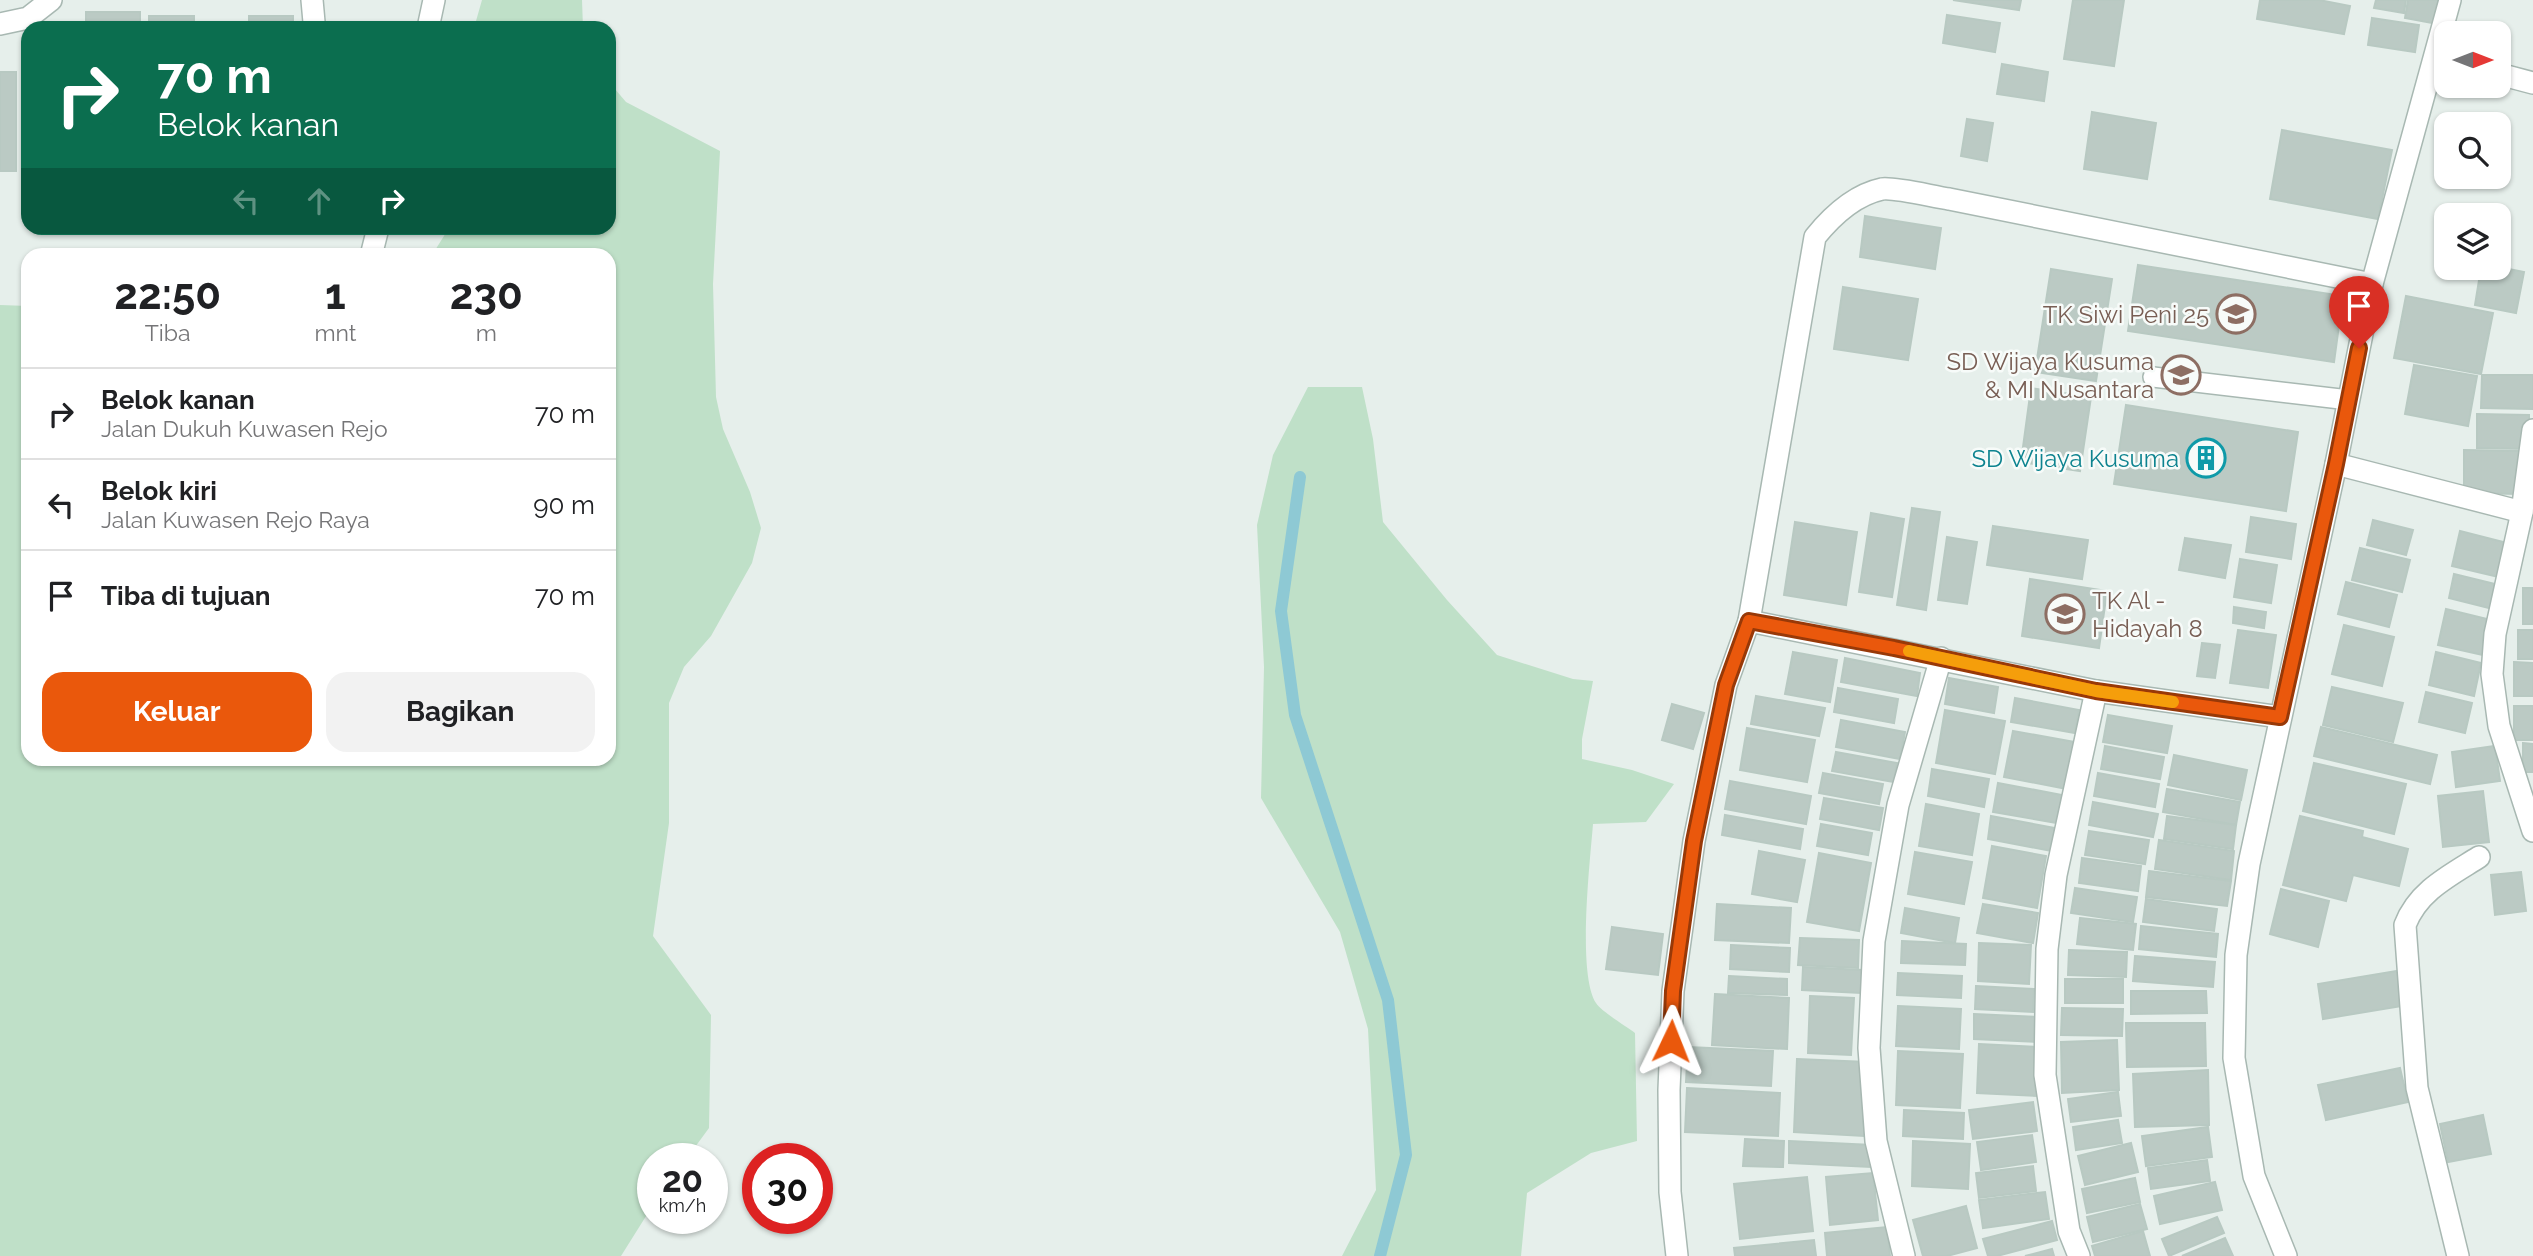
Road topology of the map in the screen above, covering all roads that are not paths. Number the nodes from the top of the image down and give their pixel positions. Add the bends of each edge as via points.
1 (51, 0) edge
2 (312, 0) edge
3 (435, 0) edge
4 (2450, 0) edge
5 (314, 21) edge
6 (430, 21) edge
7 (2447, 21) edge
8 (0, 24) edge
9 (2511, 77) edge
10 (2434, 81) edge
11 (2533, 83) edge
12 (2372, 284) junction
13 (2152, 377) dead end
14 (2349, 400) junction
15 (2533, 430) edge
16 (2336, 464) junction
17 (2522, 512) junction
18 (1749, 621) junction
19 (1941, 658) junction
20 (2096, 691) junction
21 (2280, 717) junction
22 (2533, 831) edge
23 (2479, 857) dead end
24 (1677, 1256) edge
25 (1904, 1256) edge
26 (2079, 1256) edge
27 (2286, 1256) edge
28 (2458, 1256) edge

1 - 8 street via 29,18
2 - 5 street
3 - 6 street
4 - 7 street
9 - 11 street
10 - 12 street
12 - 14 street
12 - 18 street via 1949,199 1883,189 1857,200 1834,213 1815,237
13 - 14 lane
14 - 16 street
15 - 17 street
16 - 17 street
16 - 21 street
17 - 22 street via 2495,634 2492,674 2498,726
18 - 19 street
18 - 24 street via 1726,685 1694,841 1673,991 1669,1090
19 - 20 street
19 - 25 street via 1898,805 1874,942 1869,1048 1876,1141
20 - 21 street
20 - 26 street via 2056,875 2047,949 2045,1075 2069,1231
21 - 27 street via 2249,864 2236,955 2234,1058 2254,1176
23 - 28 street via 2420,897 2404,926 2417,1088

